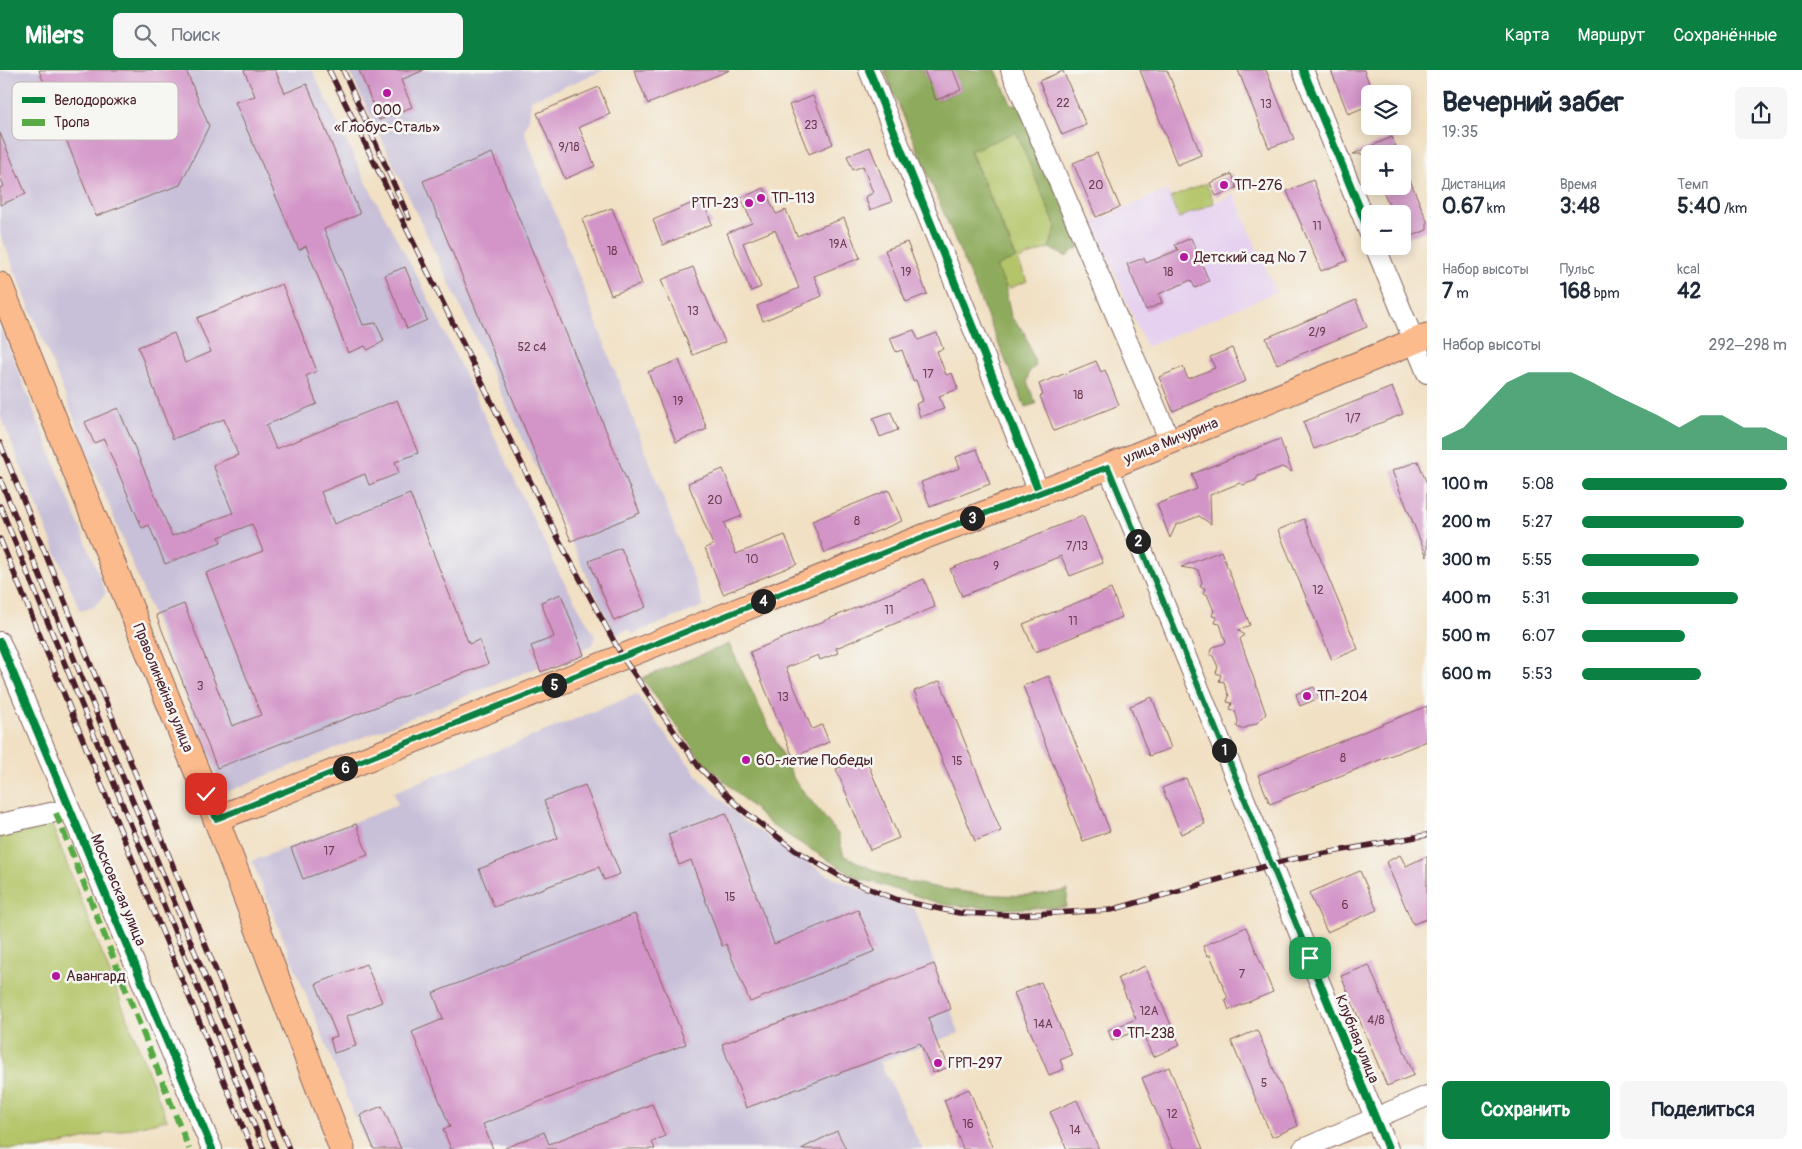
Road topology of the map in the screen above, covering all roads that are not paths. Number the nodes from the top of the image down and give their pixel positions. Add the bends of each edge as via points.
1 (869, 70) edge
2 (1011, 70) edge
3 (1303, 70) edge
4 (1361, 212) edge
5 (1379, 255) edge
6 (0, 285) edge
7 (1421, 339) edge
8 (1427, 373) edge
9 (1170, 441) junction
10 (1108, 467) junction
11 (1039, 492) junction
12 (0, 642) edge
13 (69, 809) junction
14 (216, 819) junction
15 (0, 824) edge
16 (1427, 1096) edge
17 (1375, 1118) junction
18 (212, 1149) edge
19 (342, 1149) edge
20 (1303, 1149) edge
21 (1388, 1149) edge

1 - 11 street
2 - 9 street
3 - 4 street
5 - 7 street
6 - 14 main road, Праволинейная улица
7 - 8 street
7 - 9 main road, улица Мичурина
9 - 10 main road, улица Мичурина
10 - 11 main road, улица Мичурина
10 - 17 street, Клубная улица
11 - 14 main road, улица Мичурина
12 - 13 street, Московская улица
13 - 15 street
13 - 18 street, Московская улица
14 - 19 main road, Праволинейная улица
16 - 17 street
17 - 20 street
17 - 21 street, Клубная улица

